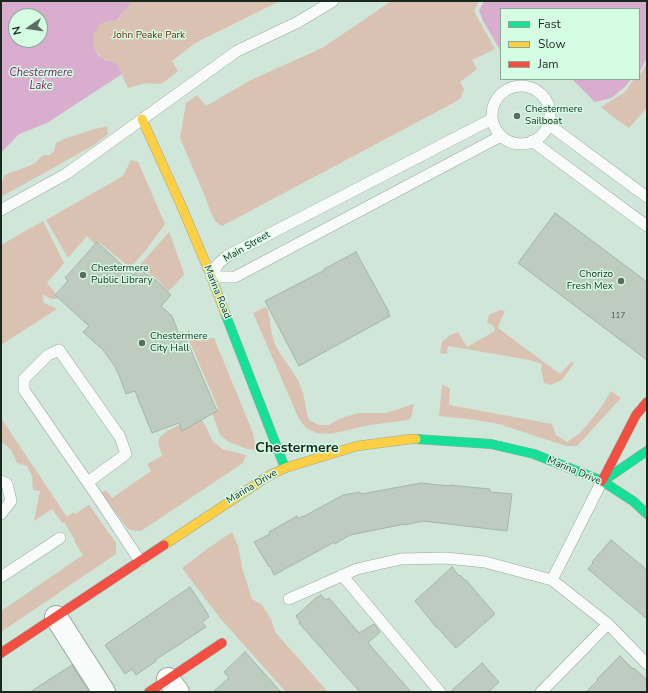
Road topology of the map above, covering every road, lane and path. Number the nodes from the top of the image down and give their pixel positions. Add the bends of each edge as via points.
1 (333, 1) edge
2 (142, 119) junction
3 (492, 119) junction
4 (548, 124) junction
5 (501, 136) junction
6 (532, 141) junction
7 (647, 198) edge
8 (1, 210) edge
9 (647, 226) edge
10 (211, 276) junction
11 (647, 402) edge
12 (647, 451) edge
13 (285, 468) junction
14 (1, 481) edge
15 (602, 481) junction
16 (88, 482) junction
17 (1, 514) edge
18 (647, 514) edge
19 (60, 538) dead end
20 (140, 561) junction
21 (342, 575) junction
22 (1, 577) edge
23 (552, 580) junction
24 (289, 599) dead end
25 (56, 617) junction
26 (608, 624) junction
27 (222, 643) dead end
28 (1, 653) edge
29 (647, 664) edge
30 (173, 685) edge
31 (104, 692) edge
32 (149, 692) edge
33 (440, 692) edge
34 (541, 692) edge

1 - 2 lane via 298,22 237,51
2 - 8 lane via 66,174
2 - 10 street, Marina Road
3 - 4 lane via 495,100 509,88 519,85 537,90 544,97 550,115
3 - 5 lane
3 - 10 lane, Main Street via 227,256 218,264
4 - 6 lane via 544,133
4 - 7 lane
5 - 6 lane via 518,144
5 - 10 lane, Main Street via 235,277
6 - 9 lane
10 - 13 street, Marina Road
11 - 15 street via 636,415
12 - 15 street
13 - 15 street, Marina Drive via 357,446 411,439 491,444 534,454
13 - 20 street, Marina Drive via 270,475
14 - 17 lane via 7,484 11,501
15 - 18 street, Marina Drive via 633,501
15 - 23 lane
16 - 16 lane via 24,390 24,379 48,355 59,350 120,437 126,454
16 - 20 lane
19 - 22 lane
20 - 25 street, Marina Drive
21 - 23 lane via 401,559 446,558 485,562
21 - 24 lane
21 - 33 lane
23 - 26 lane
25 - 28 street, Marina Drive
25 - 31 street
26 - 29 lane
26 - 34 lane
27 - 30 street
30 - 32 street

